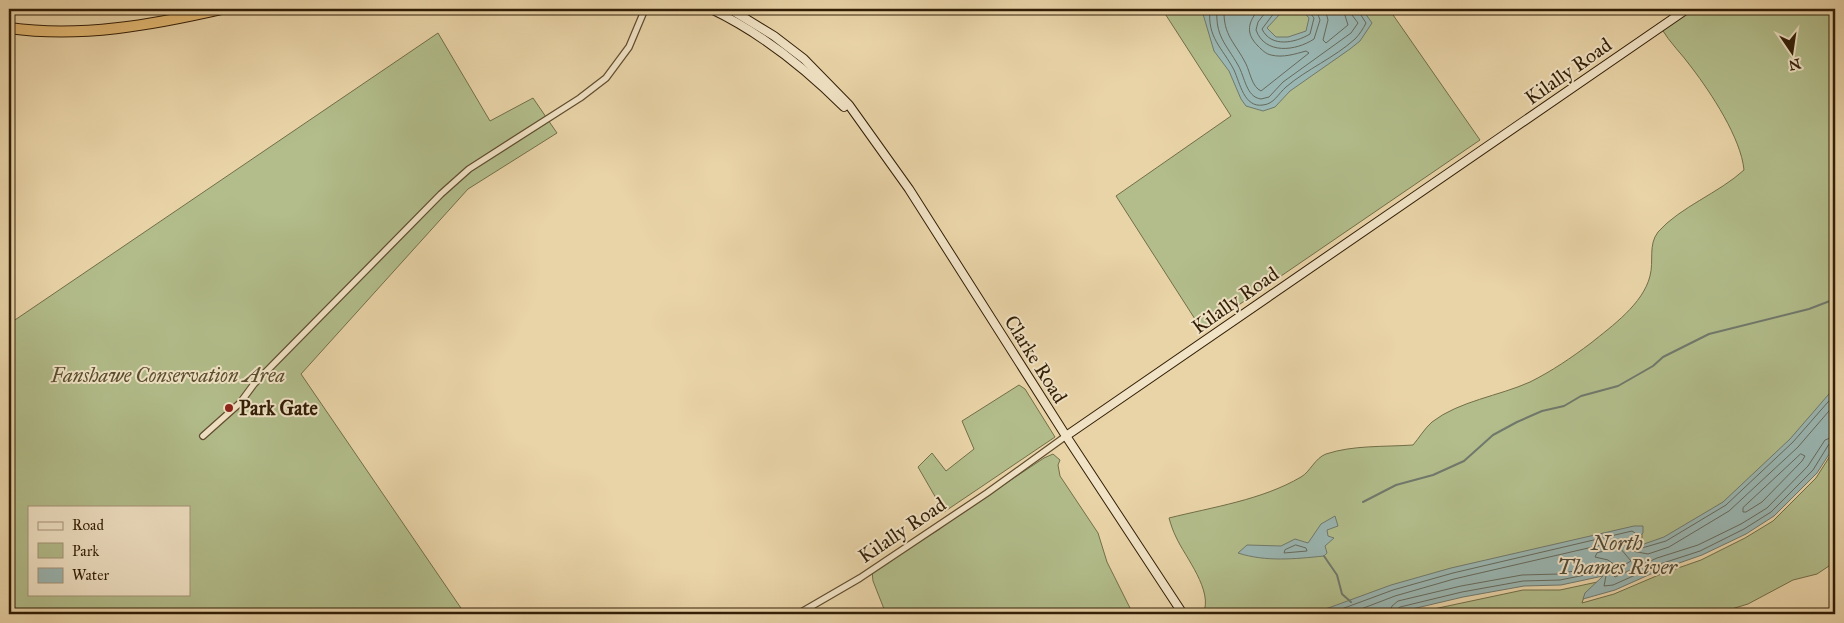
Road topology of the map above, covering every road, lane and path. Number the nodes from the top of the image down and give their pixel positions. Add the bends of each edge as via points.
1 (222, 9) edge
2 (644, 9) edge
3 (711, 9) edge
4 (730, 9) edge
5 (1687, 9) edge
6 (9, 28) edge
7 (860, 123) junction
8 (203, 436) dead end
9 (1066, 436) junction
10 (798, 614) edge
11 (1183, 614) edge

1 - 6 highway via 104,30 43,33
2 - 8 street via 629,47 606,78 469,169 254,384 240,403
3 - 7 main road, Clarke Road via 746,28 796,63
4 - 7 main road, Clarke Road via 804,59 849,106
5 - 9 main road, Kilally Road
7 - 9 main road, Clarke Road via 909,189
9 - 10 street, Kilally Road via 860,578
9 - 11 main road, Clarke Road

